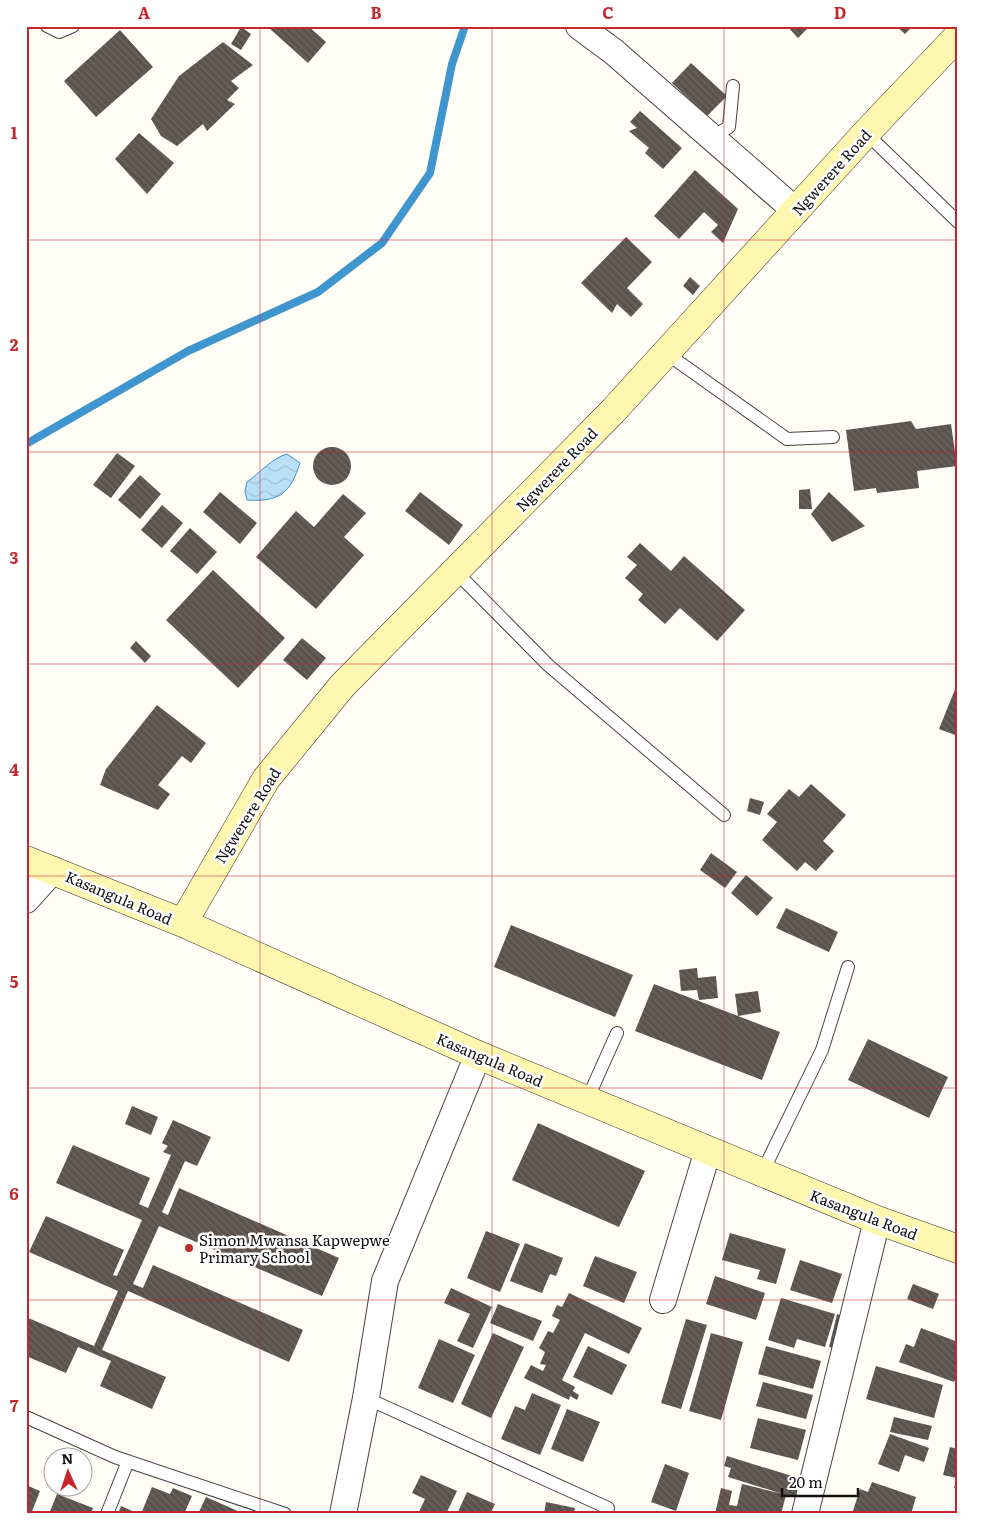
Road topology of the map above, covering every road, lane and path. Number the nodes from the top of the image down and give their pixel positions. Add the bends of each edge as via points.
1 (47, 26) edge
2 (72, 26) edge
3 (578, 26) edge
4 (958, 36) edge
5 (733, 86) dead end
6 (866, 133) junction
7 (712, 137) junction
8 (796, 211) junction
9 (958, 222) edge
10 (666, 353) junction
11 (833, 437) dead end
12 (456, 572) junction
13 (724, 815) dead end
14 (26, 860) edge
15 (53, 870) junction
16 (26, 900) edge
17 (183, 923) junction
18 (848, 967) dead end
19 (618, 1032) dead end
20 (478, 1055) junction
21 (587, 1100) junction
22 (708, 1150) junction
23 (762, 1173) junction
24 (876, 1220) junction
25 (958, 1249) edge
26 (662, 1300) dead end
27 (366, 1398) junction
28 (26, 1417) edge
29 (128, 1461) junction
30 (608, 1508) dead end
31 (107, 1514) edge
32 (285, 1514) edge
33 (343, 1514) edge
34 (805, 1514) edge

1 - 2 lane via 59,32
3 - 7 street via 614,52
4 - 6 street, Ngwerere Road
5 - 7 lane via 729,127
6 - 8 street, Ngwerere Road
6 - 9 lane
7 - 8 street
8 - 10 street, Ngwerere Road
10 - 11 lane via 787,438
10 - 12 street, Ngwerere Road
12 - 13 lane via 548,665
12 - 17 street, Ngwerere Road via 342,686 266,779
14 - 15 street, Kasangula Road
15 - 16 street
15 - 17 street, Kasangula Road
17 - 20 street, Kasangula Road
18 - 23 lane via 822,1050
19 - 21 lane
20 - 21 street, Kasangula Road
20 - 27 street via 385,1280
21 - 22 street, Kasangula Road
22 - 23 street, Kasangula Road
22 - 26 street
23 - 24 street, Kasangula Road
24 - 25 street, Kasangula Road
24 - 34 street
27 - 30 lane
27 - 33 street
28 - 29 lane
29 - 31 lane
29 - 32 lane

